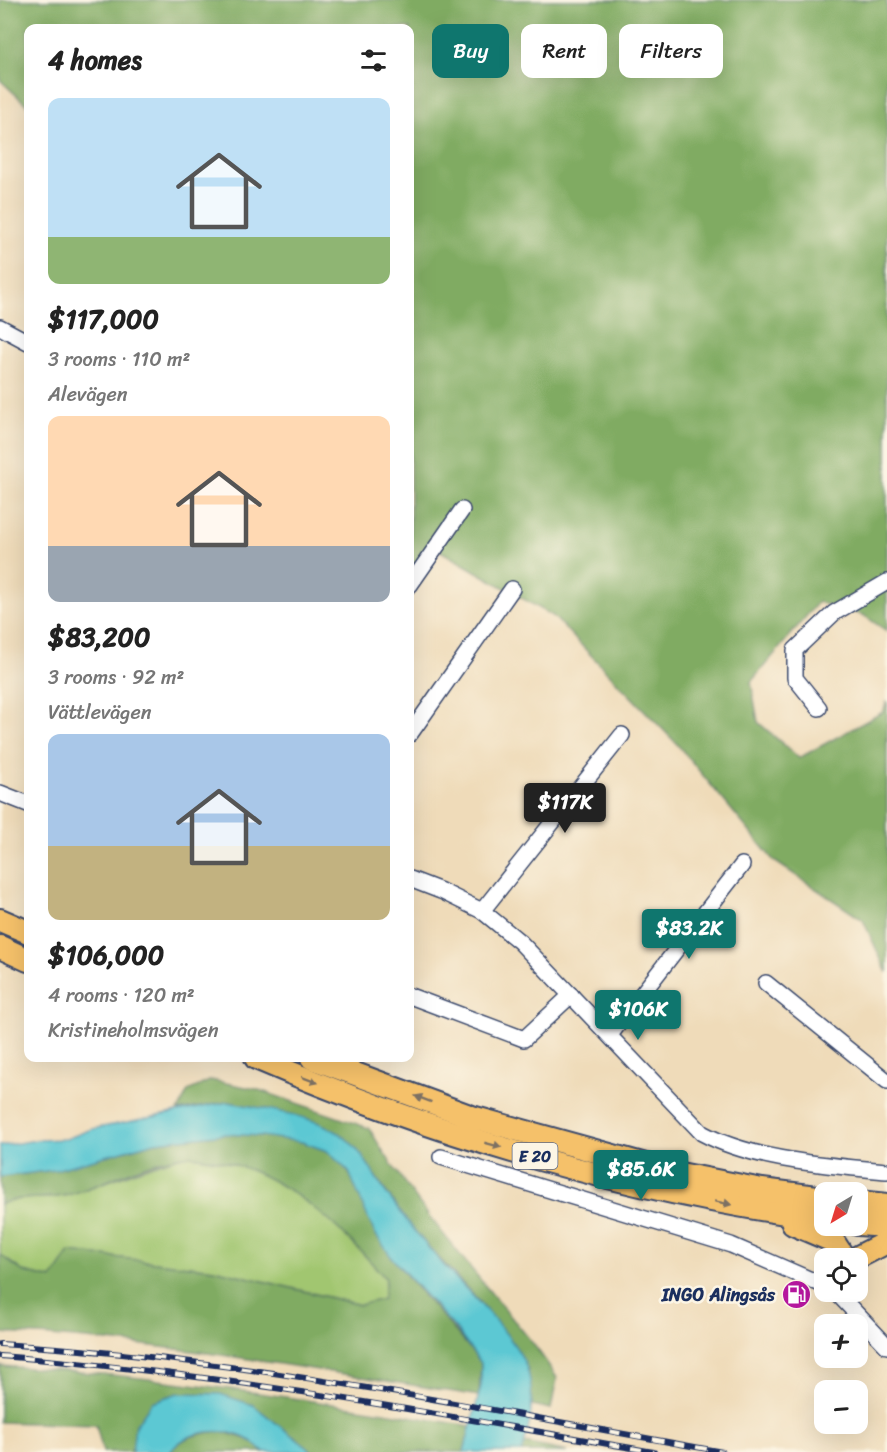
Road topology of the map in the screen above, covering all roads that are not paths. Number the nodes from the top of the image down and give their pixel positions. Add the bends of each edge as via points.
1 (0, 327) edge
2 (24, 340) edge
3 (462, 510) dead end
4 (414, 579) edge
5 (887, 582) edge
6 (512, 588) dead end
7 (819, 708) dead end
8 (414, 728) edge
9 (622, 735) dead end
10 (0, 793) edge
11 (24, 802) edge
12 (742, 865) dead end
13 (414, 881) edge
14 (482, 911) junction
15 (0, 920) edge
16 (24, 930) edge
17 (0, 947) edge
18 (24, 958) edge
19 (766, 983) dead end
20 (572, 995) junction
21 (414, 998) edge
22 (610, 1035) junction
23 (267, 1062) edge
24 (323, 1062) edge
25 (887, 1081) edge
26 (441, 1157) dead end
27 (887, 1171) edge
28 (814, 1197) edge
29 (868, 1203) edge
30 (887, 1205) edge
31 (758, 1210) junction
32 (814, 1218) edge
33 (868, 1225) edge
34 (887, 1226) edge
35 (887, 1242) edge
36 (838, 1248) edge
37 (868, 1252) edge
38 (814, 1281) edge
39 (845, 1302) edge
40 (887, 1346) edge

1 - 2 street
3 - 4 street
5 - 7 street via 834,613 795,650 795,678
6 - 8 street
9 - 14 street
10 - 11 street
12 - 22 street
13 - 14 street
14 - 20 street via 538,958
15 - 16 highway
17 - 18 highway
19 - 25 street
20 - 21 street via 524,1039
20 - 22 street
22 - 27 street via 679,1112 702,1133 727,1146 828,1165
23 -> 31 highway, E 20 via 469,1139 668,1191
28 -> 24 highway, E 20 via 675,1173 472,1117
26 - 38 street via 731,1245
29 - 30 highway
31 - 32 highway, E 20
31 - 36 highway via 824,1235
33 - 34 highway
35 - 37 highway
39 - 40 street

